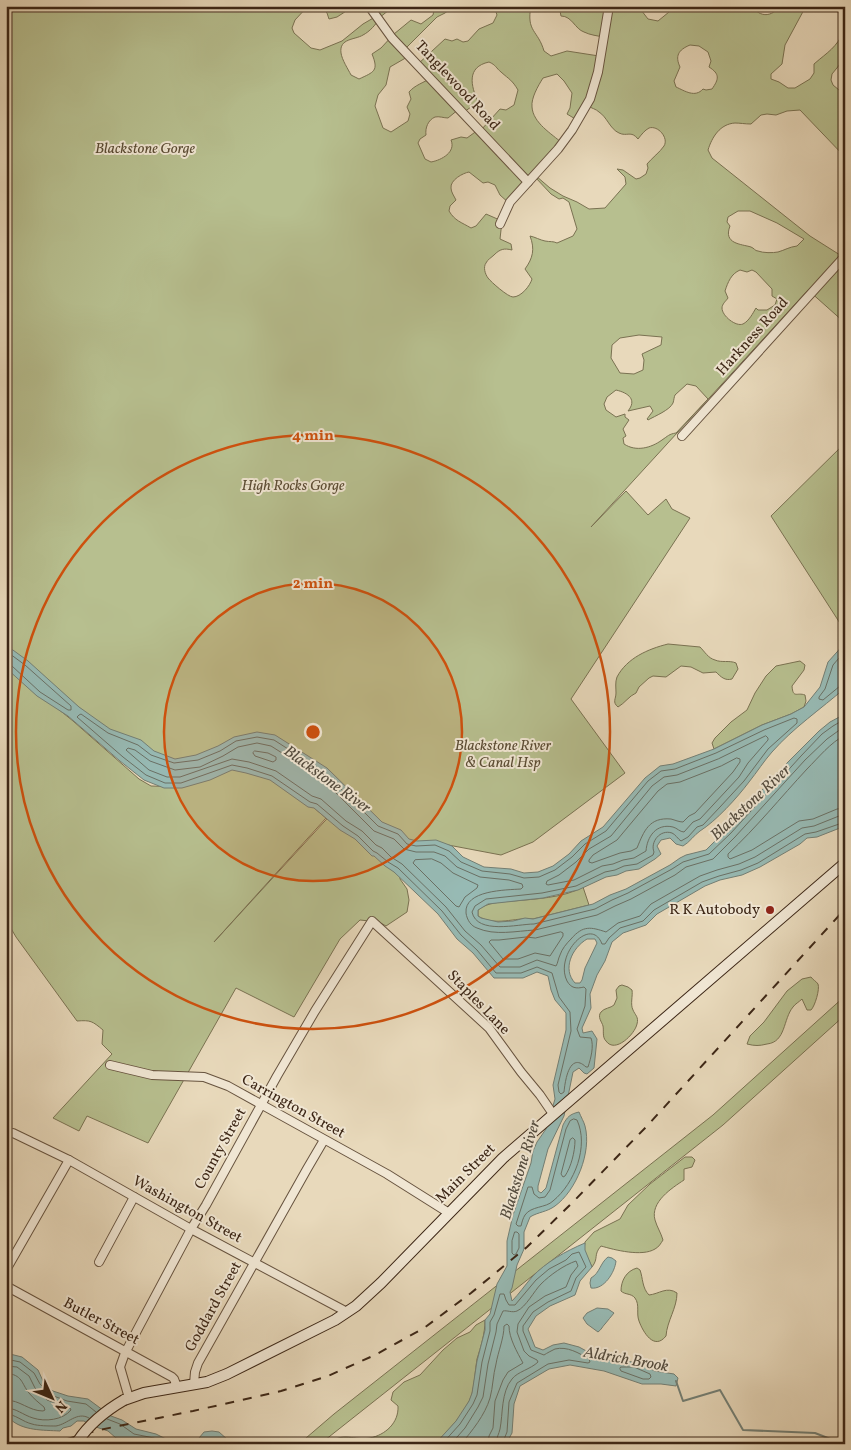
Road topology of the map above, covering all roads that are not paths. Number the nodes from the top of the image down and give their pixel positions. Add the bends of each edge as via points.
1 (369, 6) edge
2 (609, 6) edge
3 (838, 6) edge
4 (845, 12) edge
5 (528, 182) junction
6 (500, 224) dead end
7 (845, 256) edge
8 (682, 436) dead end
9 (845, 863) edge
10 (372, 921) joint
11 (110, 1065) dead end
12 (261, 1104) junction
13 (551, 1112) junction
14 (10, 1134) edge
15 (324, 1140) junction
16 (69, 1160) junction
17 (134, 1197) junction
18 (449, 1213) junction
19 (191, 1229) junction
20 (99, 1262) dead end
21 (254, 1263) junction
22 (6, 1270) edge
23 (6, 1286) edge
24 (347, 1312) junction
25 (126, 1351) junction
26 (194, 1384) junction
27 (177, 1387) junction
28 (126, 1399) junction
29 (77, 1442) edge

1 - 5 street, Tanglewood Road via 392,38
2 - 5 street via 590,99 572,130
3 - 4 street
5 - 6 street via 510,202
7 - 8 street, Harkness Road
9 - 13 main road, Main Street via 574,1096
10 - 12 street, County Street
10 - 13 street, Staples Lane via 489,1028
11 - 12 street, Carrington Street via 152,1075 204,1077
12 - 15 street, Carrington Street
12 - 19 street, County Street
13 - 18 main road, Main Street
14 - 16 street, Washington Street
15 - 18 street, Carrington Street
15 - 21 street, Goddard Street
16 - 17 street, Washington Street
16 - 22 street
17 - 19 street, Washington Street
17 - 20 street
18 - 24 main road, Main Street via 382,1283
19 - 21 street, Washington Street
19 - 25 street, County Street
21 - 24 street, Washington Street
21 - 26 street, Goddard Street via 198,1363
23 - 25 street, Butler Street
24 - 26 main road, Main Street via 246,1366
25 - 27 street, Butler Street via 172,1377
25 - 28 street, County Street via 120,1367
26 - 27 main road, Main Street
27 - 28 main road, Main Street
28 - 29 main road, Main Street, bridge via 103,1413

